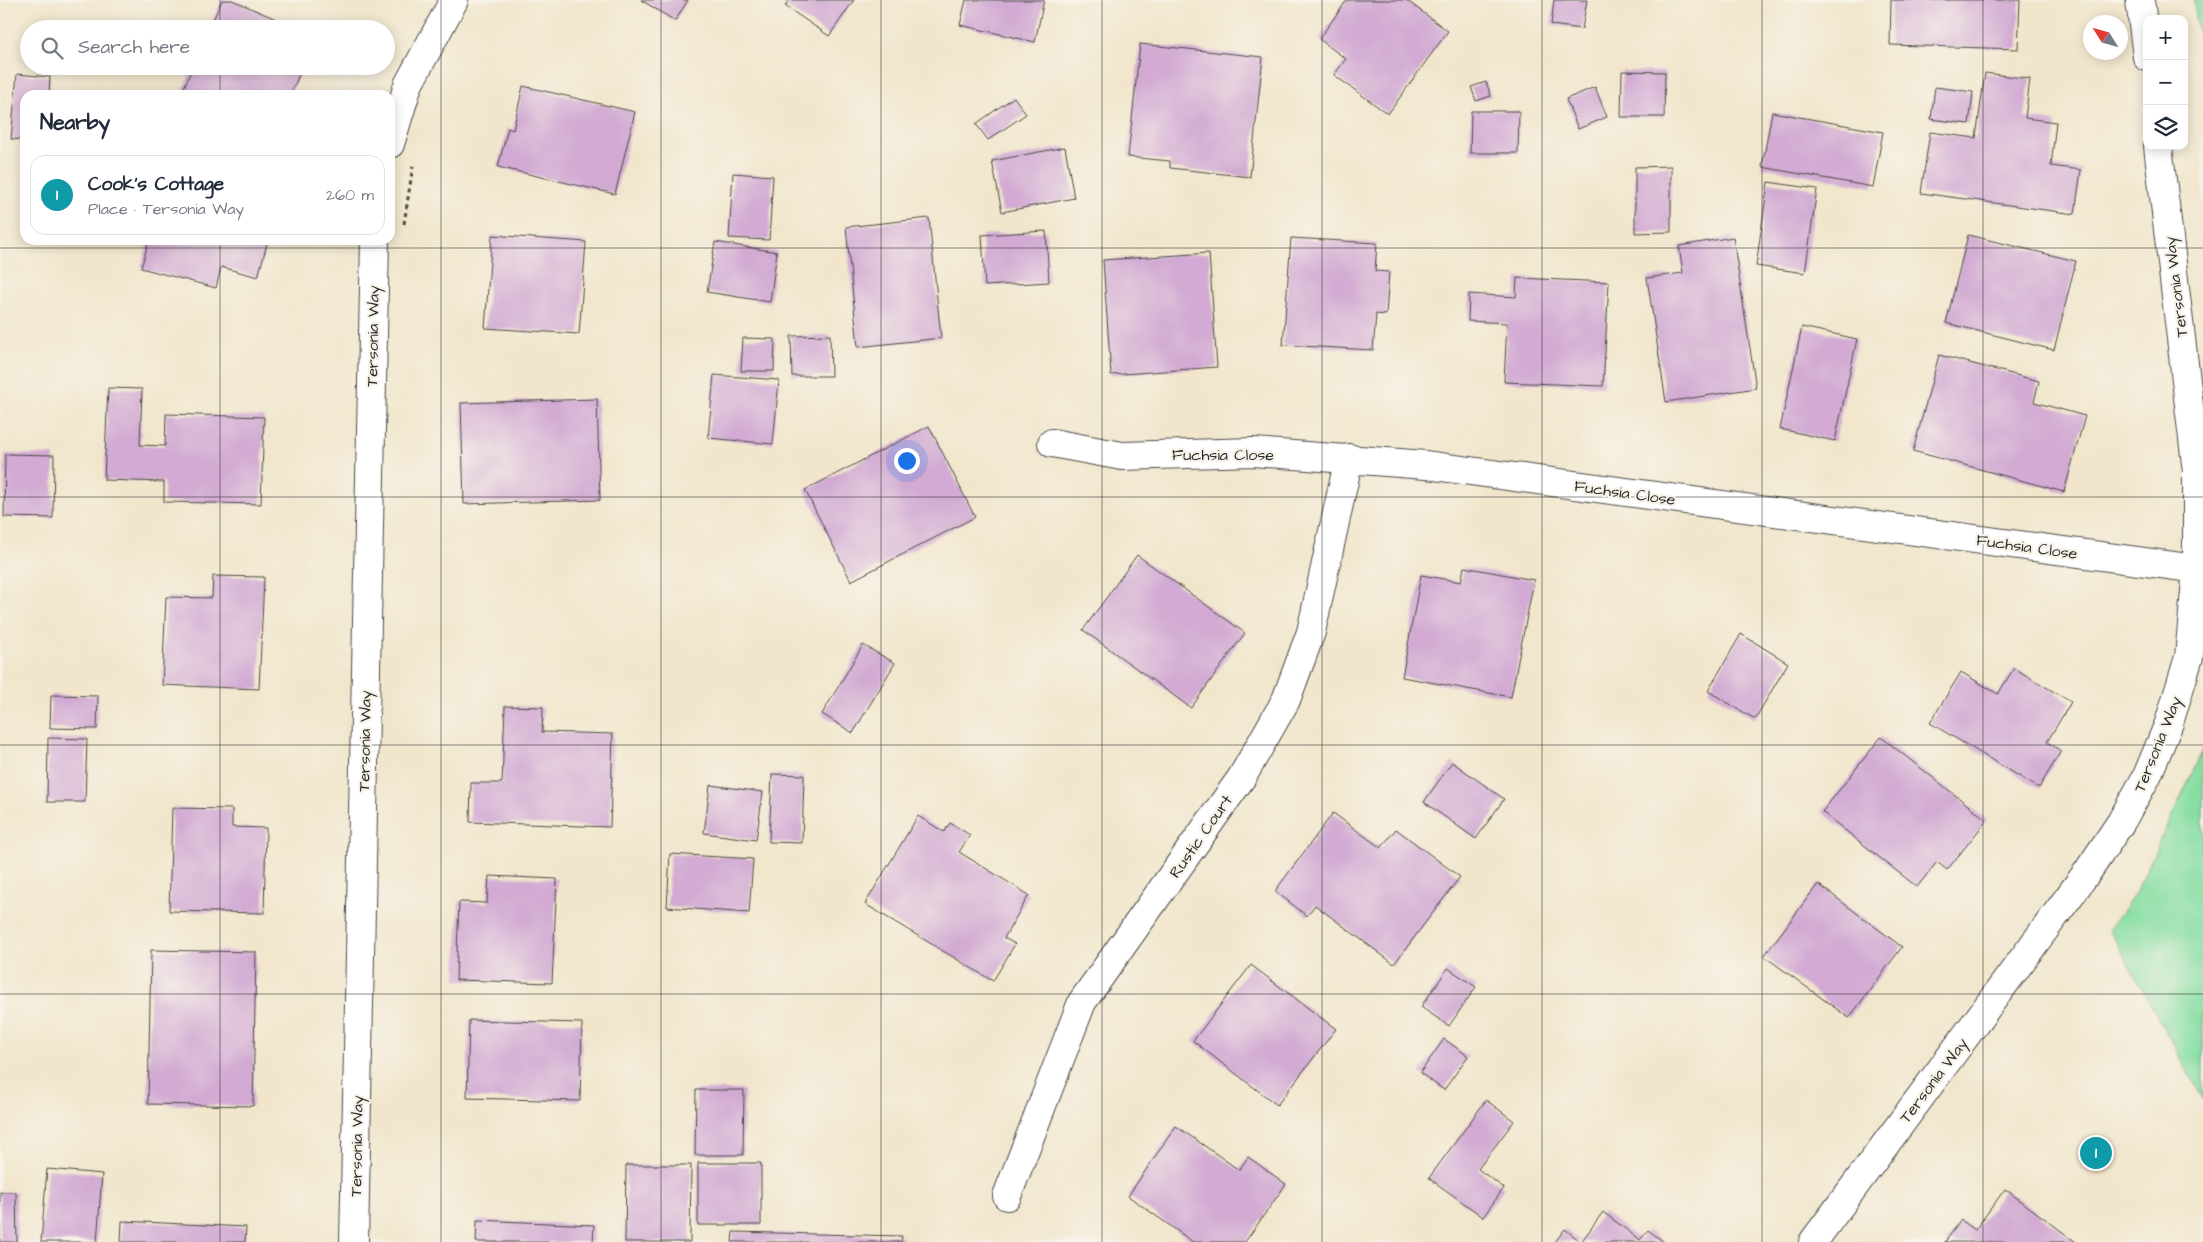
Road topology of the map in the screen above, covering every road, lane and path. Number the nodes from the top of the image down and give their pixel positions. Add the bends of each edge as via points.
1 (454, 0) edge
2 (2140, 0) edge
3 (2143, 24) edge
4 (395, 128) edge
5 (2158, 150) edge
6 (375, 245) edge
7 (1052, 443) dead end
8 (1349, 458) junction
9 (2197, 569) junction
10 (1007, 1196) dead end
11 (354, 1242) edge
12 (1813, 1242) edge

1 - 4 street via 408,85
2 - 3 street
5 - 9 street, Tersonia Way via 2197,472
6 - 11 street, Tersonia Way
7 - 8 street, Fuchsia Close via 1122,456 1253,452
8 - 9 street, Fuchsia Close via 1426,465
8 - 10 street, Rustic Court via 1311,632 1286,700 1242,777 1082,1002
9 - 12 street, Tersonia Way via 2186,667 2169,723 2147,776 2121,822

